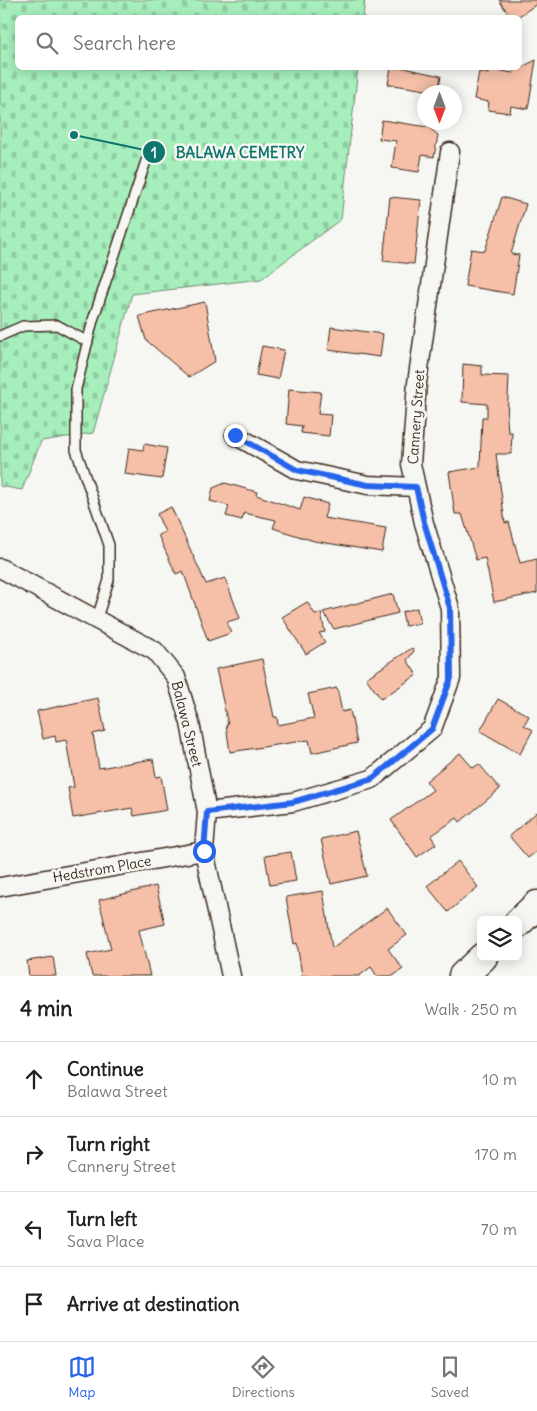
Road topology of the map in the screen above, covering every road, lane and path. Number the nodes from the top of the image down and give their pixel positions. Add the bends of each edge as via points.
1 (450, 152) dead end
2 (146, 161) dead end
3 (0, 336) edge
4 (88, 342) junction
5 (235, 435) dead end
6 (416, 487) junction
7 (0, 568) edge
8 (97, 618) junction
9 (207, 812) junction
10 (204, 851) junction
11 (0, 887) edge
12 (537, 905) edge
13 (522, 919) edge
14 (479, 961) edge
15 (231, 976) edge
16 (463, 976) edge

1 - 6 street, Cannery Street via 417,383 411,464
2 - 4 lane
3 - 4 lane via 23,326 57,325
4 - 8 lane via 76,389 76,450 109,545 109,580
5 - 6 street via 297,470 368,485
6 - 9 street, Cannery Street via 450,608 451,678 432,729 372,779 293,802
7 - 8 street, Balawa Street
8 - 9 street, Balawa Street via 155,651 176,677 190,723
9 - 10 street, Balawa Street
10 - 11 street, Hedstrom Place
10 - 15 street, Balawa Street
12 - 13 highway
14 - 16 highway

